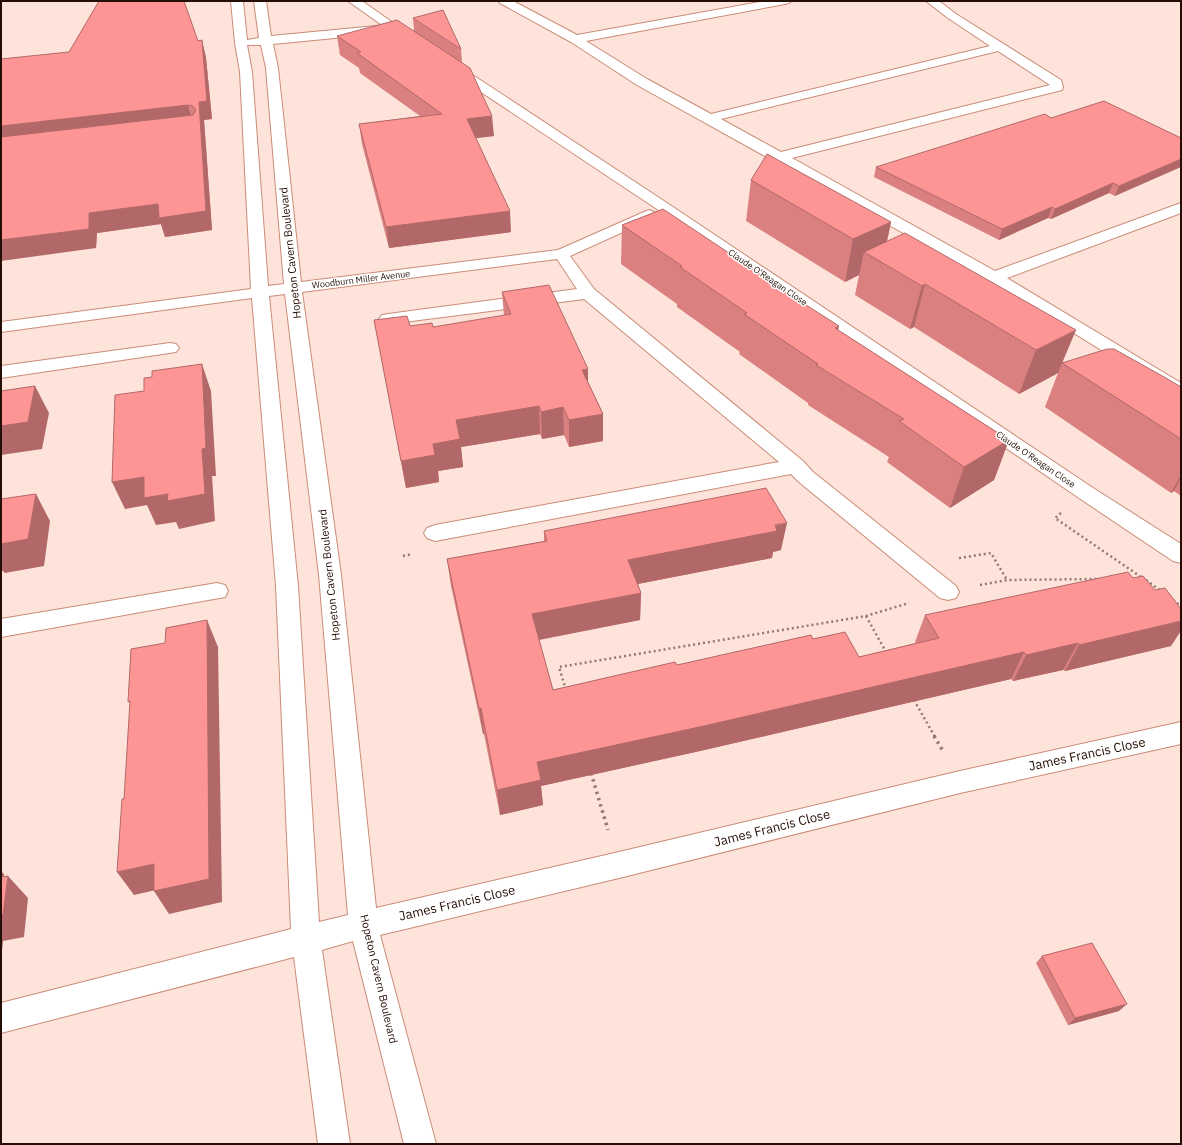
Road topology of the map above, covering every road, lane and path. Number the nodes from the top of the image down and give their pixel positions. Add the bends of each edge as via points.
1 (237, 1) edge
2 (260, 1) edge
3 (354, 1) edge
4 (528, 1) edge
5 (785, 1) edge
6 (932, 1) edge
7 (507, 2) edge
8 (394, 28) junction
9 (575, 39) junction
10 (266, 41) junction
11 (240, 43) junction
12 (420, 46) edge
13 (1000, 47) junction
14 (440, 59) edge
15 (709, 118) junction
16 (780, 157) junction
17 (665, 208) junction
18 (1181, 208) edge
19 (562, 254) junction
20 (994, 277) junction
21 (293, 288) junction
22 (260, 292) junction
23 (588, 293) junction
24 (388, 320) edge
25 (2, 331) edge
26 (170, 348) dead end
27 (1, 372) edge
28 (1181, 391) edge
29 (796, 466) junction
30 (1086, 493) junction
31 (435, 533) dead end
32 (1181, 555) edge
33 (1143, 578) junction
34 (1098, 579) edge
35 (1136, 579) edge
36 (217, 591) dead end
37 (948, 592) junction
38 (1162, 592) edge
39 (1168, 596) edge
40 (1181, 606) edge
41 (866, 616) junction
42 (1, 628) edge
43 (889, 657) edge
44 (568, 697) edge
45 (913, 699) edge
46 (1181, 733) edge
47 (589, 766) edge
48 (960, 782) junction
49 (619, 865) junction
50 (363, 925) junction
51 (306, 940) junction
52 (1, 1018) edge
53 (334, 1144) edge
54 (420, 1144) edge

1 - 11 street
2 - 10 street, Hopeton Cavern Boulevard
3 - 8 street
4 - 7 street
5 - 9 street
6 - 13 street
7 - 9 street
8 - 10 street
8 - 12 street
9 - 15 street via 642,82
10 - 11 street
10 - 21 street, Hopeton Cavern Boulevard via 272,68
11 - 22 street via 246,72
13 - 15 street
13 - 16 street via 1056,83 1057,87
14 - 17 street, Claude O'Reagan Close
15 - 16 street
16 - 20 street
17 - 19 street, Woodburn Miller Avenue
17 - 30 street, Claude O'Reagan Close
18 - 20 street
19 - 21 street, Woodburn Miller Avenue
19 - 23 street
20 - 28 street
21 - 22 street, Woodburn Miller Avenue
21 - 50 street, Hopeton Cavern Boulevard via 330,576
22 - 25 street, Woodburn Miller Avenue
22 - 51 street via 287,586
23 - 24 street
23 - 29 street
26 - 27 street
29 - 31 street
29 - 37 street via 806,477
30 - 32 street, Claude O'Reagan Close
30 - 33 path via 1054,518
33 - 35 path
33 - 38 path
34 - 37 path via 1007,580
36 - 42 street
37 - 41 path
39 - 40 path
41 - 43 path
41 - 44 path via 559,667
45 - 48 path
46 - 48 street, James Francis Close
47 - 49 path
48 - 49 street, James Francis Close
49 - 50 street, James Francis Close
50 - 51 street, James Francis Close
50 - 54 street, Hopeton Cavern Boulevard
51 - 52 street, James Francis Close
51 - 53 street

